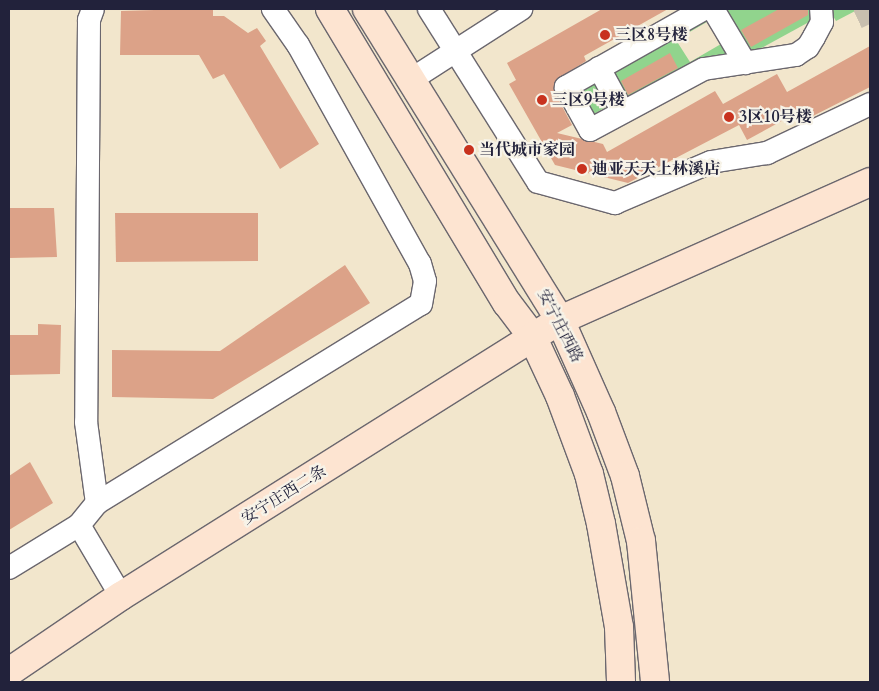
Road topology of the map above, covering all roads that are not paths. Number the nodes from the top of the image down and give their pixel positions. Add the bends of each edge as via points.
1 (93, 9) edge
2 (273, 9) edge
3 (330, 9) edge
4 (366, 9) edge
5 (429, 9) edge
6 (521, 9) edge
7 (704, 9) edge
8 (713, 9) edge
9 (822, 9) edge
10 (457, 48) junction
11 (745, 63) junction
12 (599, 68) junction
13 (412, 79) junction
14 (870, 104) edge
15 (623, 112) junction
16 (870, 182) edge
17 (560, 320) junction
18 (532, 336) junction
19 (97, 504) junction
20 (79, 525) junction
21 (9, 568) edge
22 (121, 596) junction
23 (9, 672) edge
24 (621, 682) edge
25 (655, 682) edge

1 - 19 street via 89,20 86,422
2 - 19 street via 298,45 420,264 425,281 421,304
3 - 18 main road, 安宁庄西路 via 507,303
4 - 13 main road, 安宁庄西路
5 - 10 street
6 - 10 street
7 - 12 street
8 - 11 street
9 - 11 street via 822,22 808,47 780,60
10 - 13 street
10 - 14 street via 538,182 615,203 711,162 767,152
11 - 15 street via 704,69
12 - 15 street
12 - 15 street via 566,87 590,130
13 - 17 main road, 安宁庄西路
16 - 17 main road, 安宁庄西二条
17 - 18 main road, 安宁庄西二条
17 - 25 main road, 安宁庄西路 via 601,412 624,476 641,541
18 - 22 main road, 安宁庄西二条 via 516,350
18 - 24 main road, 安宁庄西路 via 560,396 589,474 619,627
19 - 20 street
20 - 21 street
20 - 22 street
22 - 23 main road, 安宁庄西二条

